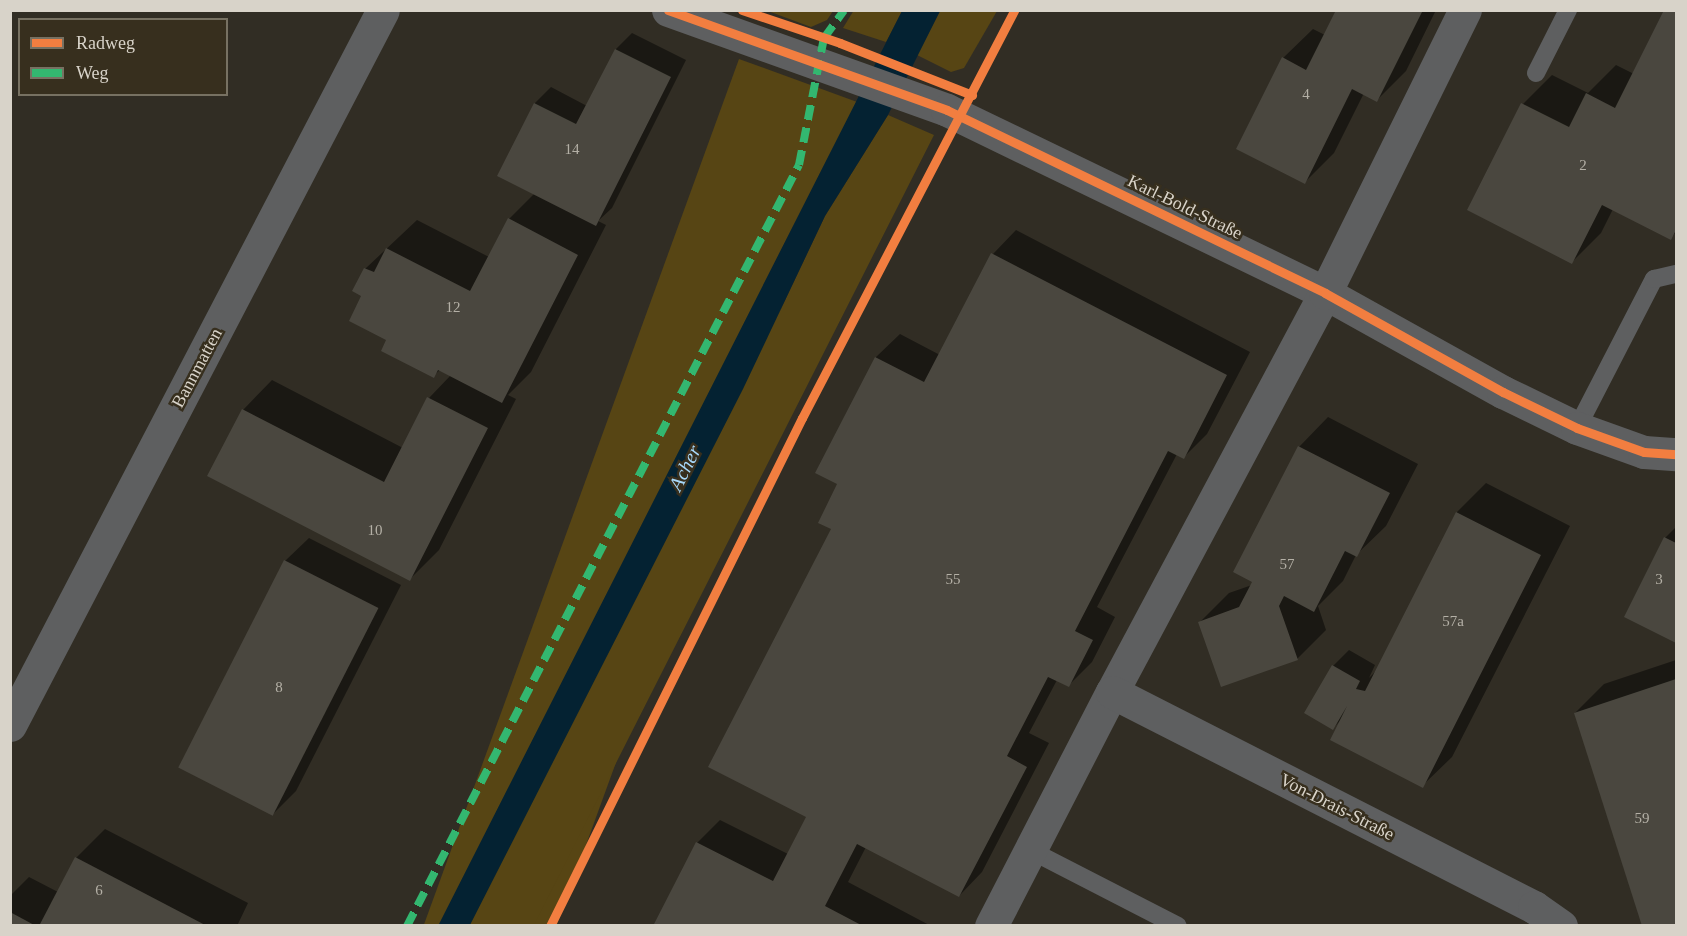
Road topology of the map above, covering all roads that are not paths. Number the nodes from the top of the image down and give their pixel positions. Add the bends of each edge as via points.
1 (383, 10) edge
2 (668, 10) edge
3 (1464, 10) edge
4 (1568, 10) edge
5 (1536, 73) dead end
6 (1677, 274) edge
7 (1325, 292) junction
8 (1577, 428) junction
9 (1677, 454) edge
10 (1112, 692) junction
11 (10, 725) edge
12 (1030, 850) junction
13 (991, 926) edge
14 (1178, 926) edge
15 (1560, 926) edge

1 - 11 street, Bannmatten
2 - 7 street, Karl-Bold-Straße via 947,110
3 - 7 street
4 - 5 lane
6 - 8 lane via 1654,279
7 - 8 street, Karl-Bold-Straße via 1503,392
7 - 10 street
8 - 9 street, Karl-Bold-Straße via 1644,452
10 - 12 street
10 - 15 street, Von-Drais-Straße via 1534,908
12 - 13 street
12 - 14 lane

